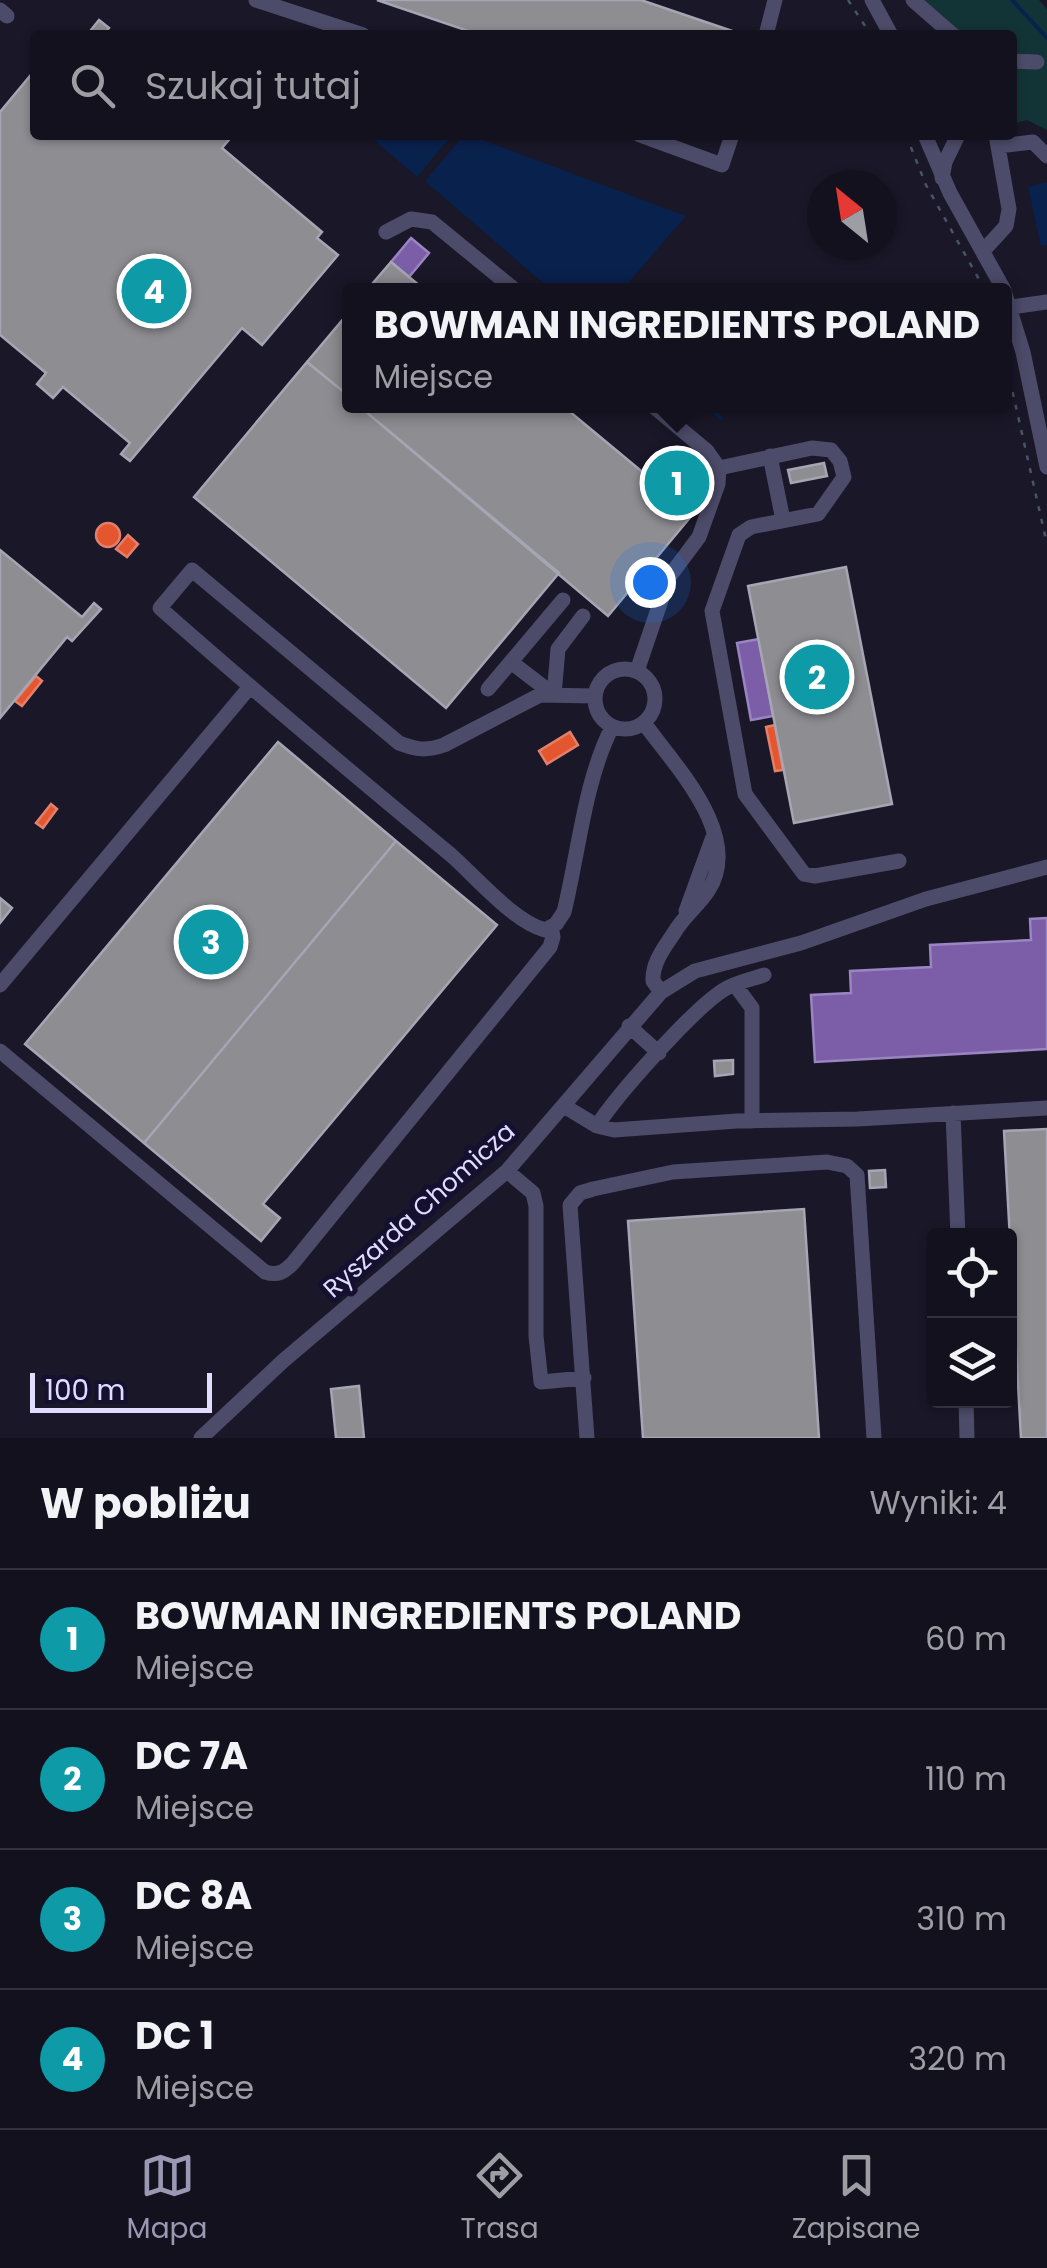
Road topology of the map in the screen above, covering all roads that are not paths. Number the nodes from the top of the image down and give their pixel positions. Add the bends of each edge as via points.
1 (256, 0) edge
2 (775, 0) edge
3 (872, 0) edge
4 (915, 1) edge
5 (348, 30) edge
6 (767, 30) edge
7 (888, 30) edge
8 (948, 30) edge
9 (1017, 61) edge
10 (1036, 62) dead end
11 (654, 140) edge
12 (730, 140) edge
13 (926, 140) edge
14 (956, 140) edge
15 (997, 141) edge
16 (1047, 156) edge
17 (942, 178) junction
18 (386, 232) dead end
19 (984, 250) junction
20 (506, 283) edge
21 (1000, 283) edge
22 (1045, 299) edge
23 (1012, 307) edge
24 (1012, 311) edge
25 (661, 413) edge
26 (770, 456) junction
27 (1047, 467) edge
28 (719, 468) junction
29 (783, 520) junction
30 (563, 600) dead end
31 (583, 616) dead end
32 (511, 662) junction
33 (637, 671) junction
34 (249, 688) junction
35 (488, 690) dead end
36 (554, 695) junction
37 (595, 696) junction
38 (644, 722) junction
39 (612, 727) junction
40 (899, 861) dead end
41 (1047, 867) edge
42 (551, 928) junction
43 (764, 976) dead end
44 (0, 985) edge
45 (735, 985) junction
46 (661, 992) junction
47 (629, 1026) junction
48 (0, 1050) edge
49 (659, 1053) junction
50 (564, 1106) junction
51 (1047, 1108) edge
52 (953, 1113) junction
53 (752, 1121) junction
54 (597, 1126) junction
55 (507, 1171) junction
56 (958, 1228) edge
57 (584, 1378) junction
58 (966, 1408) edge
59 (202, 1438) edge
60 (587, 1438) edge
61 (874, 1438) edge
62 (968, 1438) edge

1 - 5 street
2 - 6 street
3 - 7 street
4 - 8 street
9 - 10 street
11 - 12 street via 722,165
13 - 17 street
14 - 17 street
15 - 16 street via 1033,142
15 - 19 street via 1009,209 1006,226
17 - 19 street
18 - 20 street via 411,220 432,222
19 - 21 street
22 - 23 street
24 - 27 street
25 - 28 street
26 - 28 street
26 - 29 street
26 - 29 street via 831,450 844,478 818,514
28 - 33 street via 700,537 669,577
29 - 40 street via 739,535 712,612 746,794 804,874
30 - 32 street
31 - 36 street via 558,649
32 - 35 street
32 - 36 street
33 - 37 street via 611,672
33 - 38 street via 655,698
34 - 36 street via 160,608 192,570 415,750 444,744
34 - 42 street via 531,926
34 - 44 street
36 - 37 street
37 - 39 street via 599,715
38 - 39 street
38 - 46 street via 716,830 685,914 654,968
39 - 42 street via 564,912
41 - 46 street, Ryszarda Chomicza via 695,971
42 - 48 street via 550,946 293,1262 274,1275
43 - 45 street
45 - 49 street via 712,998
45 - 53 street via 752,1008
46 - 47 street, Ryszarda Chomicza
47 - 49 street
47 - 50 street, Ryszarda Chomicza
49 - 54 street
50 - 54 street
50 - 55 street, Ryszarda Chomicza
51 - 52 street
52 - 53 street
52 - 56 street
53 - 54 street via 629,1130
55 - 57 street via 533,1193 536,1206 541,1382
55 - 59 street, Ryszarda Chomicza via 282,1361
57 - 60 street
57 - 61 street via 570,1205 580,1193 674,1172 848,1166 857,1175
58 - 62 street

